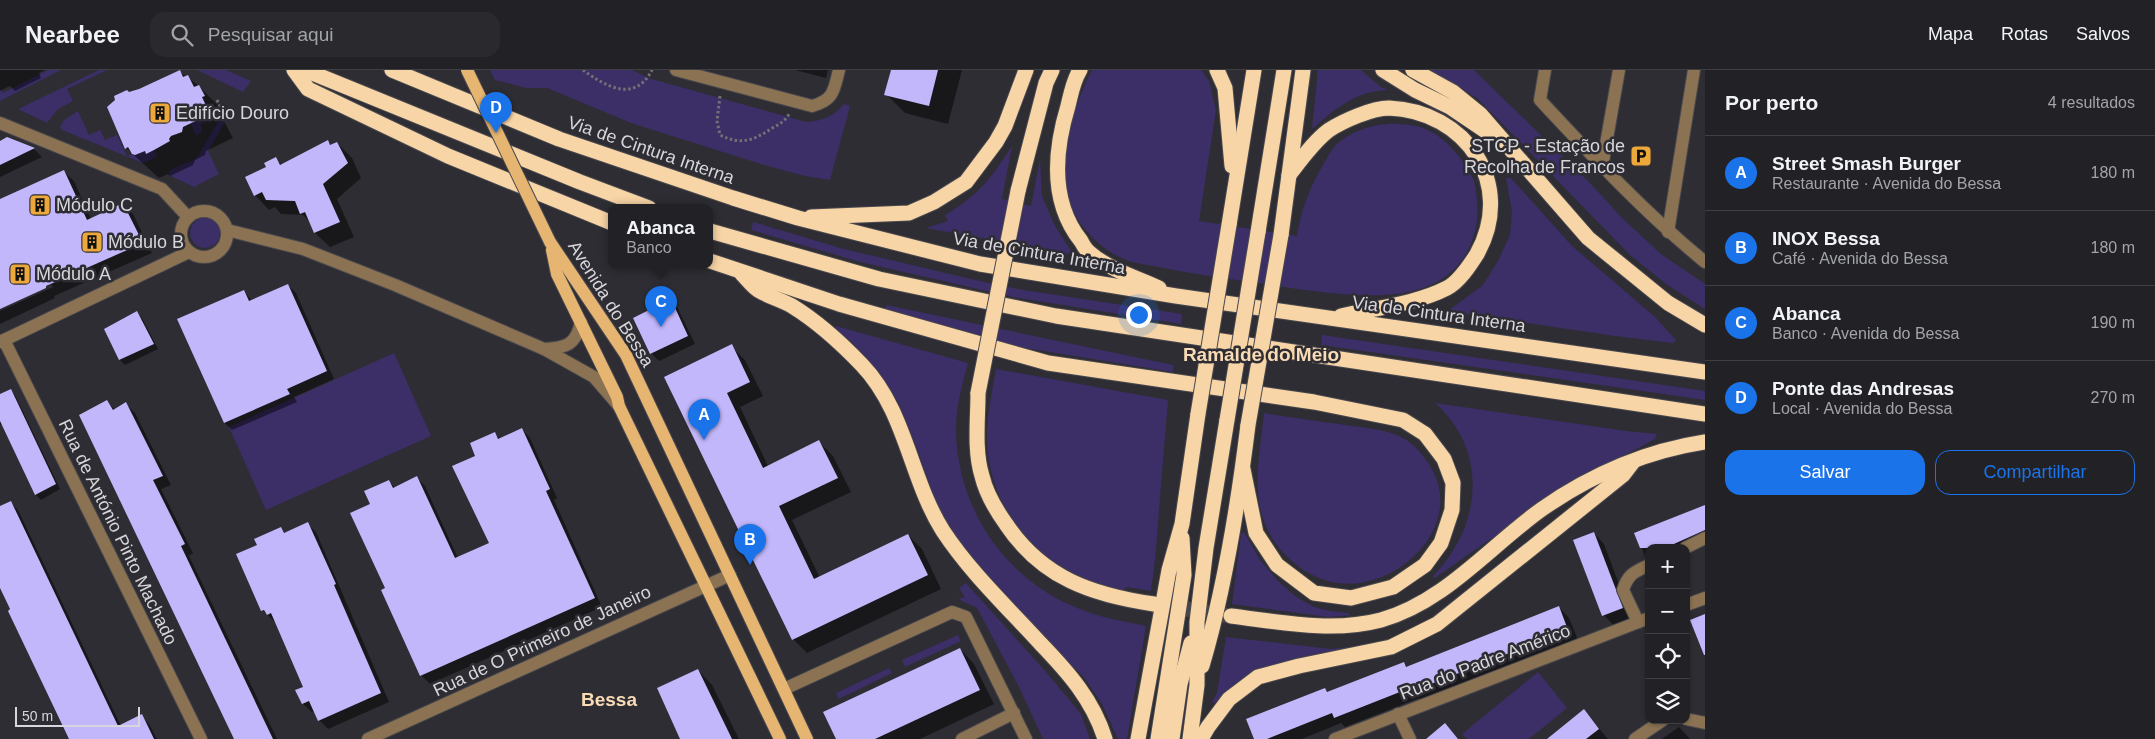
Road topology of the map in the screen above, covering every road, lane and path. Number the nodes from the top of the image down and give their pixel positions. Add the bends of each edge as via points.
1 (294, 70) edge
2 (305, 70) edge
3 (392, 70) edge
4 (467, 70) edge
5 (583, 70) edge
6 (652, 70) edge
7 (676, 70) edge
8 (1026, 70) edge
9 (1052, 70) edge
10 (1080, 70) edge
11 (1216, 70) edge
12 (1254, 70) edge
13 (1284, 70) edge
14 (1303, 70) edge
15 (1383, 70) edge
16 (1413, 70) edge
17 (1545, 70) edge
18 (1619, 70) edge
19 (1694, 70) edge
20 (838, 76) edge
21 (722, 83) junction
22 (217, 100) dead end
23 (793, 102) junction
24 (221, 108) dead end
25 (0, 123) edge
26 (1503, 143) junction
27 (1602, 167) junction
28 (1289, 175) junction
29 (1234, 191) junction
30 (638, 204) edge
31 (188, 217) junction
32 (798, 218) junction
33 (608, 221) edge
34 (228, 230) junction
35 (713, 232) edge
36 (1668, 232) junction
37 (550, 242) junction
38 (189, 252) junction
39 (713, 262) edge
40 (1705, 262) edge
41 (741, 273) junction
42 (1176, 296) junction
43 (1332, 318) junction
44 (581, 322) junction
45 (1705, 325) edge
46 (2, 341) edge
47 (544, 349) junction
48 (1705, 372) edge
49 (619, 406) junction
50 (1705, 414) edge
51 (1705, 442) edge
52 (1633, 462) junction
53 (1243, 469) junction
54 (1182, 524) junction
55 (1705, 538) edge
56 (1690, 546) edge
57 (1645, 567) edge
58 (730, 575) junction
59 (706, 586) junction
60 (1705, 598) edge
61 (1154, 604) tunnel mouth
62 (1690, 604) edge
63 (1231, 616) tunnel mouth
64 (1643, 620) edge
65 (1197, 622) junction
66 (1197, 685) junction
67 (784, 689) junction
68 (1014, 714) junction
69 (1398, 714) junction
70 (1690, 720) edge
71 (1705, 723) edge
72 (1656, 724) edge
73 (201, 739) edge
74 (368, 739) edge
75 (780, 739) edge
76 (807, 739) edge
77 (962, 739) edge
78 (1026, 739) edge
79 (1105, 739) edge
80 (1138, 739) edge
81 (1158, 739) edge
82 (1172, 739) edge
83 (1190, 739) edge
84 (1201, 739) edge
85 (1334, 739) edge
86 (1410, 739) edge
87 (1635, 739) edge

1 - 33 highway via 308,89 448,156
2 - 30 highway
3 - 32 highway, Via de Cintura Interna via 559,139
4 - 37 main road, Avenida do Bessa, bridge
5 - 6 path via 601,83 623,90 638,86
7 - 21 street
8 - 32 highway via 1005,126 966,182 909,213
9 - 61 highway, bridge via 1018,191 978,393 977,450 982,477 995,508 1016,540 1040,563 1069,582 1123,600
10 - 42 highway via 1063,120 1056,172 1059,199 1070,227 1090,253
11 - 29 highway via 1225,88
12 - 29 highway
13 - 65 highway, bridge
14 - 28 highway
15 - 26 highway via 1450,107
16 - 26 highway via 1453,92 1480,114
17 - 27 street via 1540,100
18 - 27 street
19 - 36 street
20 - 23 street via 832,96 824,103 812,106
21 - 23 street
21 - 23 path via 717,121 720,135 732,141 751,140 779,124 788,118
22 - 24 path
25 - 31 street via 162,189
26 - 45 highway via 1588,238 1668,303
27 - 36 street
28 - 43 highway via 1329,130 1357,116 1387,108 1416,112 1449,125 1471,148 1488,177 1491,210 1485,240 1471,264 1448,288
28 - 53 highway, bridge
29 - 54 highway, bridge
31 - 34 street via 210,211 223,220
31 - 38 street via 183,223 181,238
32 - 42 highway, Via de Cintura Interna via 980,264
34 - 38 street via 226,242 217,254 202,257
34 - 47 street via 303,249
35 - 50 highway via 879,279 1037,312
36 - 40 street
37 - 44 main road, Avenida do Bessa via 558,274
37 - 58 main road, Avenida do Bessa via 626,355
38 - 46 street
39 - 41 highway
41 - 53 highway via 1048,362 1314,402 1403,420 1426,434 1444,459 1453,483 1452,510 1441,543 1425,565 1393,586 1351,598 1314,593 1277,565 1256,533
41 - 79 highway via 757,289 791,305 816,323 864,366 896,418 943,530 996,595 1080,687 1094,710
42 - 43 highway, Via de Cintura Interna
43 - 48 highway, Via de Cintura Interna
44 - 47 street via 572,343
44 - 49 main road, Avenida do Bessa
46 - 73 street, Rua de António Pinto Machado
47 - 49 street via 594,377
49 - 59 main road, Avenida do Bessa
51 - 52 highway via 1655,452
52 - 63 highway via 1602,473 1543,509 1443,589 1413,608 1381,620 1348,626
52 - 84 highway via 1623,475 1437,624 1391,647 1258,677 1229,700
53 - 66 highway via 1213,627
54 - 80 highway via 1169,570
54 - 81 highway via 1184,575
55 - 56 street
57 - 64 street via 1627,579 1624,590
58 - 59 street, Rua de O Primeiro de Janeiro
58 - 67 main road, Avenida do Bessa
59 - 74 street, Rua de O Primeiro de Janeiro
59 - 75 main road, Avenida do Bessa
60 - 62 street
64 - 69 street, Rua do Padre Américo
65 - 66 highway
65 - 82 highway via 1180,684
66 - 83 highway
67 - 68 street via 952,612 966,616
67 - 76 main road, Avenida do Bessa
68 - 77 street
68 - 78 street
69 - 85 street, Rua do Padre Américo
69 - 86 street
70 - 71 street
72 - 87 street

